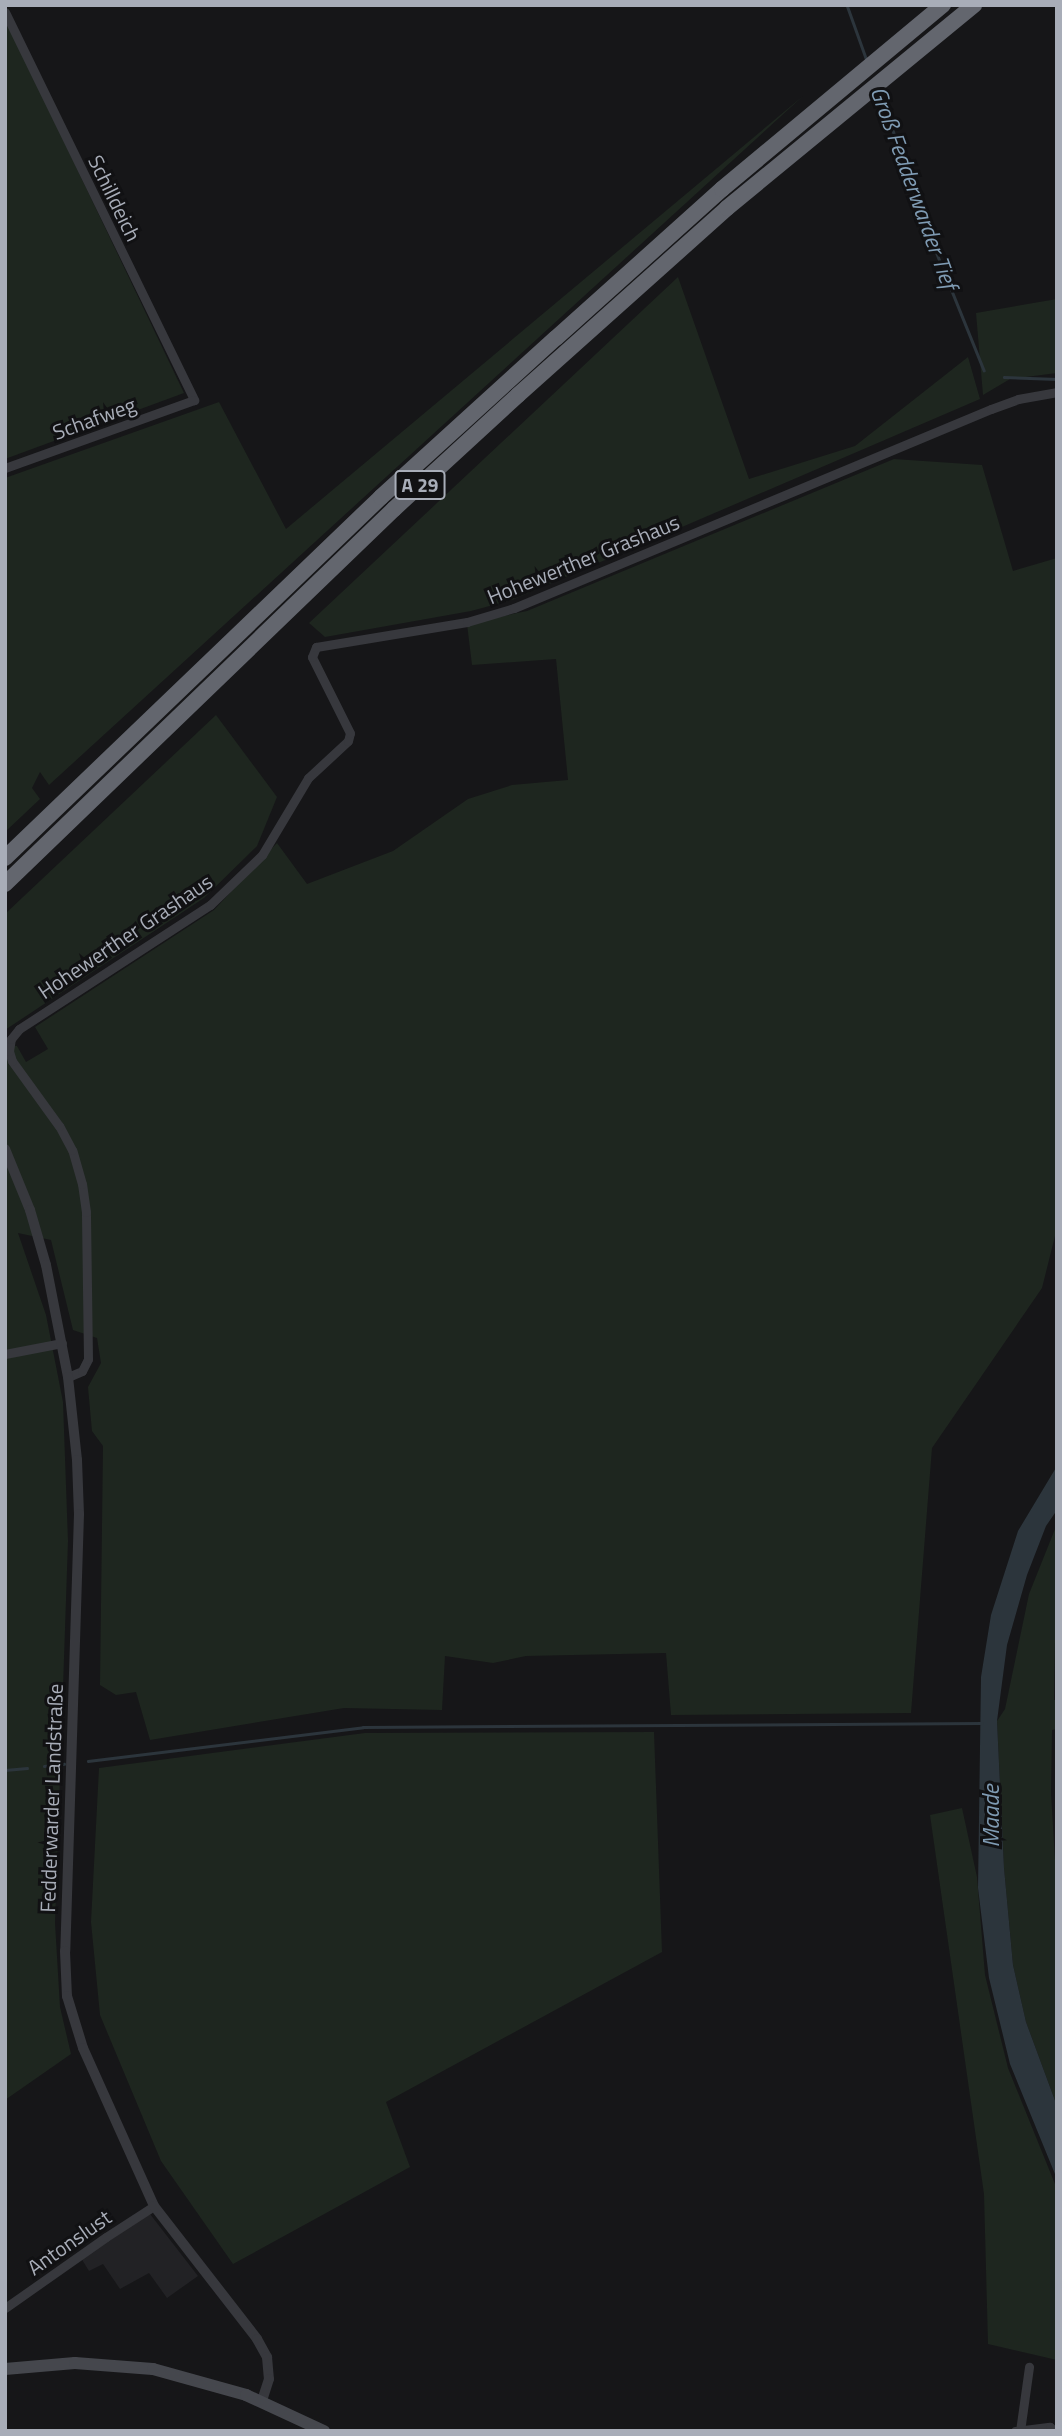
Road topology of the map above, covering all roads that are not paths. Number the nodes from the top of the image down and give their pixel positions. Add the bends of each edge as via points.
1 (943, 5) edge
2 (974, 5) edge
3 (5, 12) edge
4 (1057, 392) edge
5 (194, 400) joint
6 (5, 468) edge
7 (5, 858) edge
8 (5, 884) edge
9 (5, 1149) edge
10 (62, 1343) junction
11 (5, 1354) edge
12 (68, 1377) junction
13 (155, 2206) junction
14 (5, 2308) edge
15 (1029, 2367) dead end
16 (5, 2369) edge
17 (262, 2401) junction
18 (1018, 2430) edge
19 (324, 2431) edge
20 (1054, 2431) edge

1 - 7 highway, A 29 via 701,207 381,497
2 - 8 highway, A 29 via 727,208 404,500
3 - 5 street, Schilldeich
4 - 12 street, Hohewerther Grashaus via 991,409 513,608 467,621 316,647 312,657 350,733 348,741 308,778 262,855 210,905 10,1039 12,1061 59,1126 82,1184 88,1359 82,1371
5 - 6 street, Schafweg
9 - 10 street, Fedderwarder Landstraße via 33,1221
10 - 11 street
10 - 12 street, Fedderwarder Landstraße
12 - 13 street, Fedderwarder Landstraße via 79,1514 67,1997 83,2049
13 - 14 street, Antonslust
13 - 17 street, Fedderwarder Landstraße via 257,2339 269,2369
15 - 18 street
16 - 17 main road via 75,2363 141,2368 211,2382
17 - 19 main road
18 - 20 street via 1050,2427

